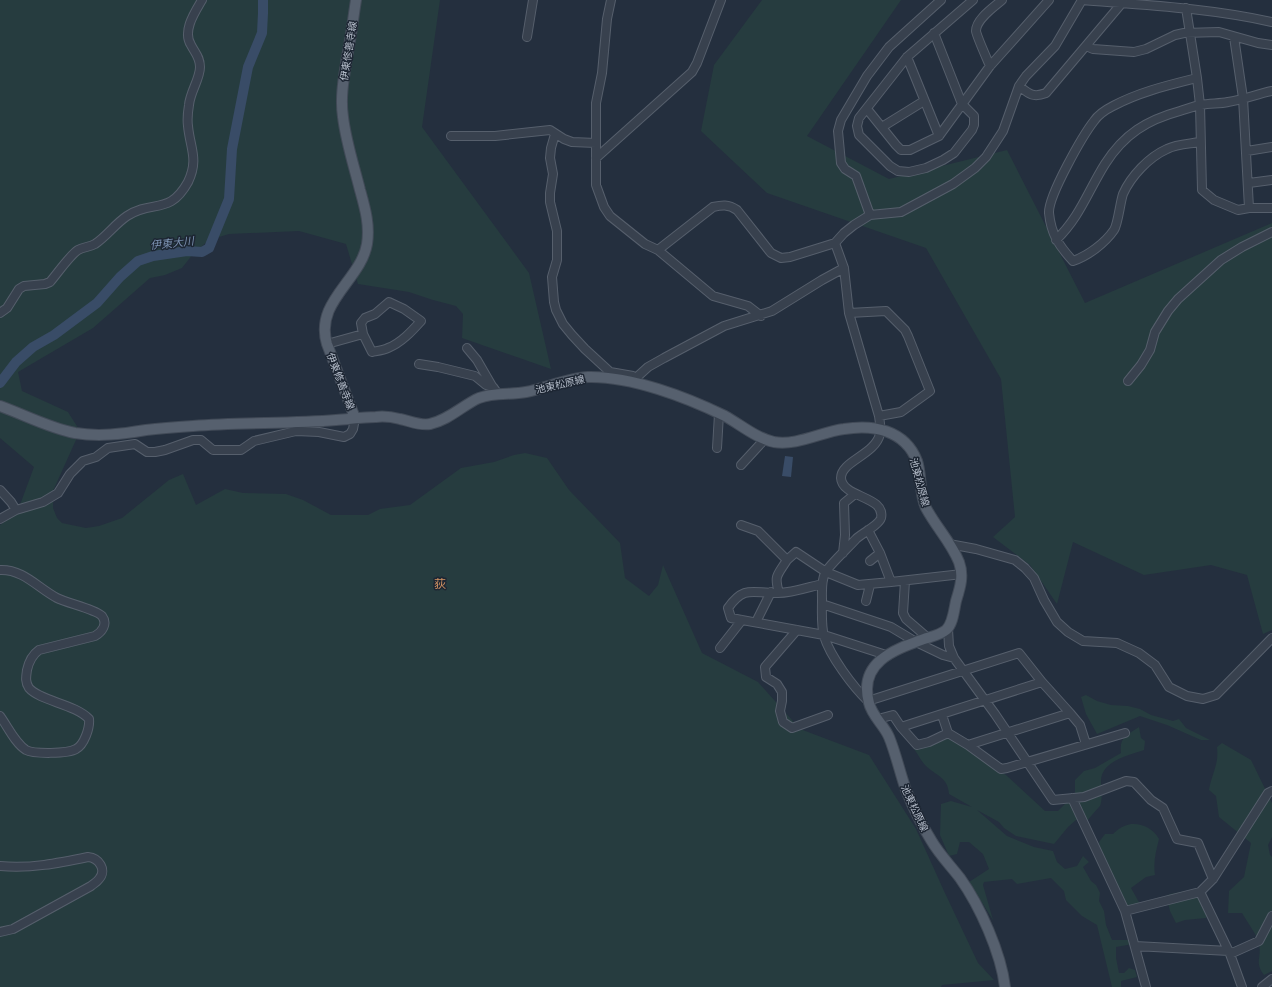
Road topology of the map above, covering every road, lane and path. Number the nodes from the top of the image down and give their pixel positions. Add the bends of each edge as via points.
1 (202, 0) edge
2 (356, 0) edge
3 (533, 0) edge
4 (611, 0) edge
5 (721, 0) edge
6 (941, 0) edge
7 (973, 0) edge
8 (1002, 0) edge
9 (1048, 0) edge
10 (1082, 0) edge
11 (1122, 3) junction
12 (1186, 8) junction
13 (1272, 22) edge
14 (934, 33) junction
15 (1190, 33) junction
16 (527, 37) dead end
17 (1234, 37) junction
18 (1272, 45) edge
19 (1086, 46) junction
20 (907, 57) junction
21 (990, 66) junction
22 (1197, 78) junction
23 (1018, 86) junction
24 (1272, 91) edge
25 (1243, 98) junction
26 (924, 101) junction
27 (962, 104) junction
28 (1200, 105) junction
29 (867, 109) junction
30 (882, 127) junction
31 (556, 134) junction
32 (451, 136) dead end
33 (939, 136) junction
34 (1200, 142) junction
35 (596, 143) junction
36 (1272, 147) edge
37 (1247, 151) junction
38 (596, 158) junction
39 (1272, 180) edge
40 (1249, 183) junction
41 (1249, 208) junction
42 (1272, 208) edge
43 (870, 216) junction
44 (1272, 232) edge
45 (1056, 240) junction
46 (835, 244) junction
47 (658, 250) junction
48 (844, 268) junction
49 (0, 313) edge
50 (849, 313) junction
51 (761, 316) junction
52 (363, 334) junction
53 (327, 344) junction
54 (467, 348) dead end
55 (419, 364) dead end
56 (1128, 380) dead end
57 (635, 383) junction
58 (495, 391) junction
59 (0, 406) edge
60 (719, 414) junction
61 (879, 416) junction
62 (355, 418) junction
63 (880, 428) junction
64 (765, 439) junction
65 (717, 448) dead end
66 (741, 465) dead end
67 (2, 494) edge
68 (855, 494) junction
69 (16, 510) junction
70 (0, 519) edge
71 (741, 525) dead end
72 (868, 530) junction
73 (950, 544) junction
74 (843, 553) junction
75 (880, 553) junction
76 (787, 560) junction
77 (870, 561) dead end
78 (0, 570) edge
79 (826, 572) junction
80 (962, 574) junction
81 (904, 581) junction
82 (891, 582) junction
83 (822, 584) junction
84 (870, 584) junction
85 (771, 592) junction
86 (779, 593) junction
87 (866, 601) dead end
88 (822, 604) junction
89 (742, 620) junction
90 (756, 622) junction
91 (948, 629) junction
92 (797, 630) junction
93 (824, 635) junction
94 (928, 638) junction
95 (1272, 638) edge
96 (916, 642) junction
97 (720, 648) dead end
98 (886, 655) junction
99 (954, 658) junction
100 (965, 671) junction
101 (1042, 682) junction
102 (868, 701) junction
103 (986, 701) junction
104 (1070, 713) junction
105 (828, 715) dead end
106 (942, 715) junction
107 (0, 716) edge
108 (878, 719) junction
109 (901, 727) junction
110 (1007, 732) junction
111 (948, 733) junction
112 (1125, 733) dead end
113 (1086, 744) junction
114 (968, 745) junction
115 (1029, 762) junction
116 (1272, 791) edge
117 (1072, 798) junction
118 (0, 866) edge
119 (1213, 879) junction
120 (1200, 892) junction
121 (1125, 911) junction
122 (1272, 916) edge
123 (0, 932) edge
124 (1135, 946) junction
125 (1230, 952) junction
126 (1272, 979) edge
127 (1005, 987) edge
128 (1146, 987) edge
129 (1242, 987) edge
130 (1262, 987) edge

1 - 49 street via 188,30 190,43 199,57 200,68 189,103 188,125 194,162 187,183 175,200 163,206 144,208 128,215 94,244 77,250 50,282 19,289 7,308
2 - 53 main road, 伊東修善寺線 via 343,74 342,116 367,213 367,245 362,258 327,312 324,324
3 - 16 street
4 - 35 street via 596,102
5 - 38 street via 692,72
6 - 43 street via 889,47 867,76 841,120 838,131 841,163 856,176
7 - 14 street
8 - 21 street via 982,18 976,31
9 - 21 street
10 - 11 street
10 - 23 street via 1055,46
11 - 12 street
11 - 19 street
12 - 13 street via 1248,16
12 - 15 street
14 - 20 street
14 - 27 street
15 - 17 street via 1219,32
15 - 19 street via 1175,35 1134,52 1093,49
15 - 22 street
17 - 18 street
17 - 25 street
19 - 23 street via 1046,93 1032,95
20 - 26 street
20 - 29 street
21 - 27 street
22 - 28 street
22 - 45 street via 1147,92 1113,106 1095,119 1052,196 1049,212
23 - 43 street via 1003,131 986,157 975,168 953,184 901,212
24 - 25 street
25 - 28 street
25 - 37 street
26 - 30 street
26 - 33 street
27 - 29 street via 974,116 974,125 959,147 943,160 910,172 898,171 890,166 859,135 859,118
27 - 33 street
28 - 34 street
28 - 45 street via 1149,122 1118,146 1068,229
29 - 30 street
30 - 33 street via 901,150 910,150
31 - 32 street via 550,130 495,136
31 - 35 street via 572,142
31 - 57 street via 550,158 553,174 550,202 557,231 557,260 552,277 556,310 563,324 585,350 610,372 633,376
34 - 41 street via 1202,190 1214,200 1238,210
34 - 45 street via 1166,149 1140,169 1123,194 1115,229 1083,258 1073,261
35 - 38 street
36 - 37 street
37 - 40 street
38 - 47 street via 596,186 610,216 645,244
39 - 40 street
40 - 41 street
41 - 42 street
43 - 46 street via 854,225
44 - 56 street via 1242,246 1221,260 1178,299 1155,332 1150,350
46 - 47 street via 781,258 771,253 737,210 721,205 713,208
46 - 48 street
47 - 51 street via 713,296 748,306
48 - 50 street
48 - 51 street
50 - 61 street
50 - 61 street via 886,311 905,330 930,391 901,412
51 - 57 street via 724,326 648,367 637,377
52 - 52 street via 361,323 365,318 375,314 389,302 421,321 398,343 372,352
52 - 53 street
53 - 62 main road, 伊東修善寺線
54 - 58 street
55 - 58 street via 475,376
57 - 58 main road, 池東松原線 via 590,377 528,392 508,394
57 - 60 main road, 池東松原線 via 663,391
58 - 62 main road, 池東松原線 via 429,425 394,417
59 - 62 main road, 伊東修善寺線 via 71,433 99,436 197,426
60 - 64 main road, 池東松原線
60 - 65 street
61 - 63 street
62 - 69 street via 353,429 344,437 296,431 254,441 241,450 213,450 201,440 193,440 155,452 147,452 135,444 108,448 96,457 83,461 58,492 43,502
63 - 64 main road, 池東松原線 via 855,427 796,441 778,442
63 - 68 street via 874,446 848,465 841,476 843,484
63 - 73 main road, 池東松原線 via 898,438 915,457 924,504
64 - 66 street
67 - 69 street
68 - 72 street via 871,501 880,510 880,521
68 - 74 street via 844,503
69 - 70 street
71 - 76 street via 758,531
72 - 74 street
72 - 75 street
73 - 80 main road, 池東松原線
73 - 95 street via 1015,560 1034,578 1050,611 1068,632 1084,641 1117,643 1139,653 1155,665 1169,687 1187,696 1203,699 1216,695
74 - 79 street
75 - 77 street
75 - 82 street
76 - 79 street via 796,552
76 - 86 street via 776,580
78 - 107 street via 22,574 58,599 101,614 104,629 95,636 39,650 31,659 26,674 26,681 31,690 79,711 89,719 88,730 78,748 60,752 29,752 19,744
79 - 83 street
79 - 84 street via 858,585
80 - 81 street
80 - 91 main road
81 - 82 street
81 - 94 street via 903,613 906,619
82 - 84 street
83 - 86 street
83 - 88 street
84 - 87 street
85 - 86 street
85 - 89 street via 749,591 733,600 728,608 731,618
85 - 90 street
88 - 93 street
88 - 96 street via 891,626
89 - 90 street
89 - 97 street
90 - 92 street
91 - 94 main road, 池東松原線
91 - 99 street via 949,646
92 - 93 street
92 - 105 street via 765,667 766,677 777,684 782,692 780,711 783,722 792,728
93 - 98 street
93 - 102 street via 827,645 841,667
94 - 96 main road, 池東松原線
96 - 98 main road, 池東松原線
96 - 99 street
98 - 102 main road, 池東松原線 via 876,664 868,679
99 - 100 street
100 - 101 street via 1019,653
100 - 102 street
100 - 103 street
101 - 103 street
101 - 104 street
102 - 108 main road, 池東松原線
103 - 106 street
103 - 110 street
104 - 110 street
104 - 113 street via 1080,725
106 - 109 street
106 - 111 street
108 - 109 street via 893,715
108 - 127 main road, 池東松原線 via 888,734 906,789 932,843 959,877 990,934
109 - 111 street via 917,745
110 - 114 street
110 - 115 street
111 - 114 street
112 - 113 street
113 - 115 street
114 - 115 street via 1001,769
115 - 117 street via 1053,800
116 - 119 street via 1268,793
117 - 119 street via 1084,797 1126,781 1134,782 1151,800 1163,808 1177,839 1198,843
117 - 121 street
118 - 123 street via 53,864 88,857 98,860 102,874 91,886 12,929
119 - 120 street
120 - 121 street
120 - 125 street
121 - 124 street
122 - 125 street via 1259,941
124 - 125 street
124 - 128 street
125 - 129 street
126 - 130 street

